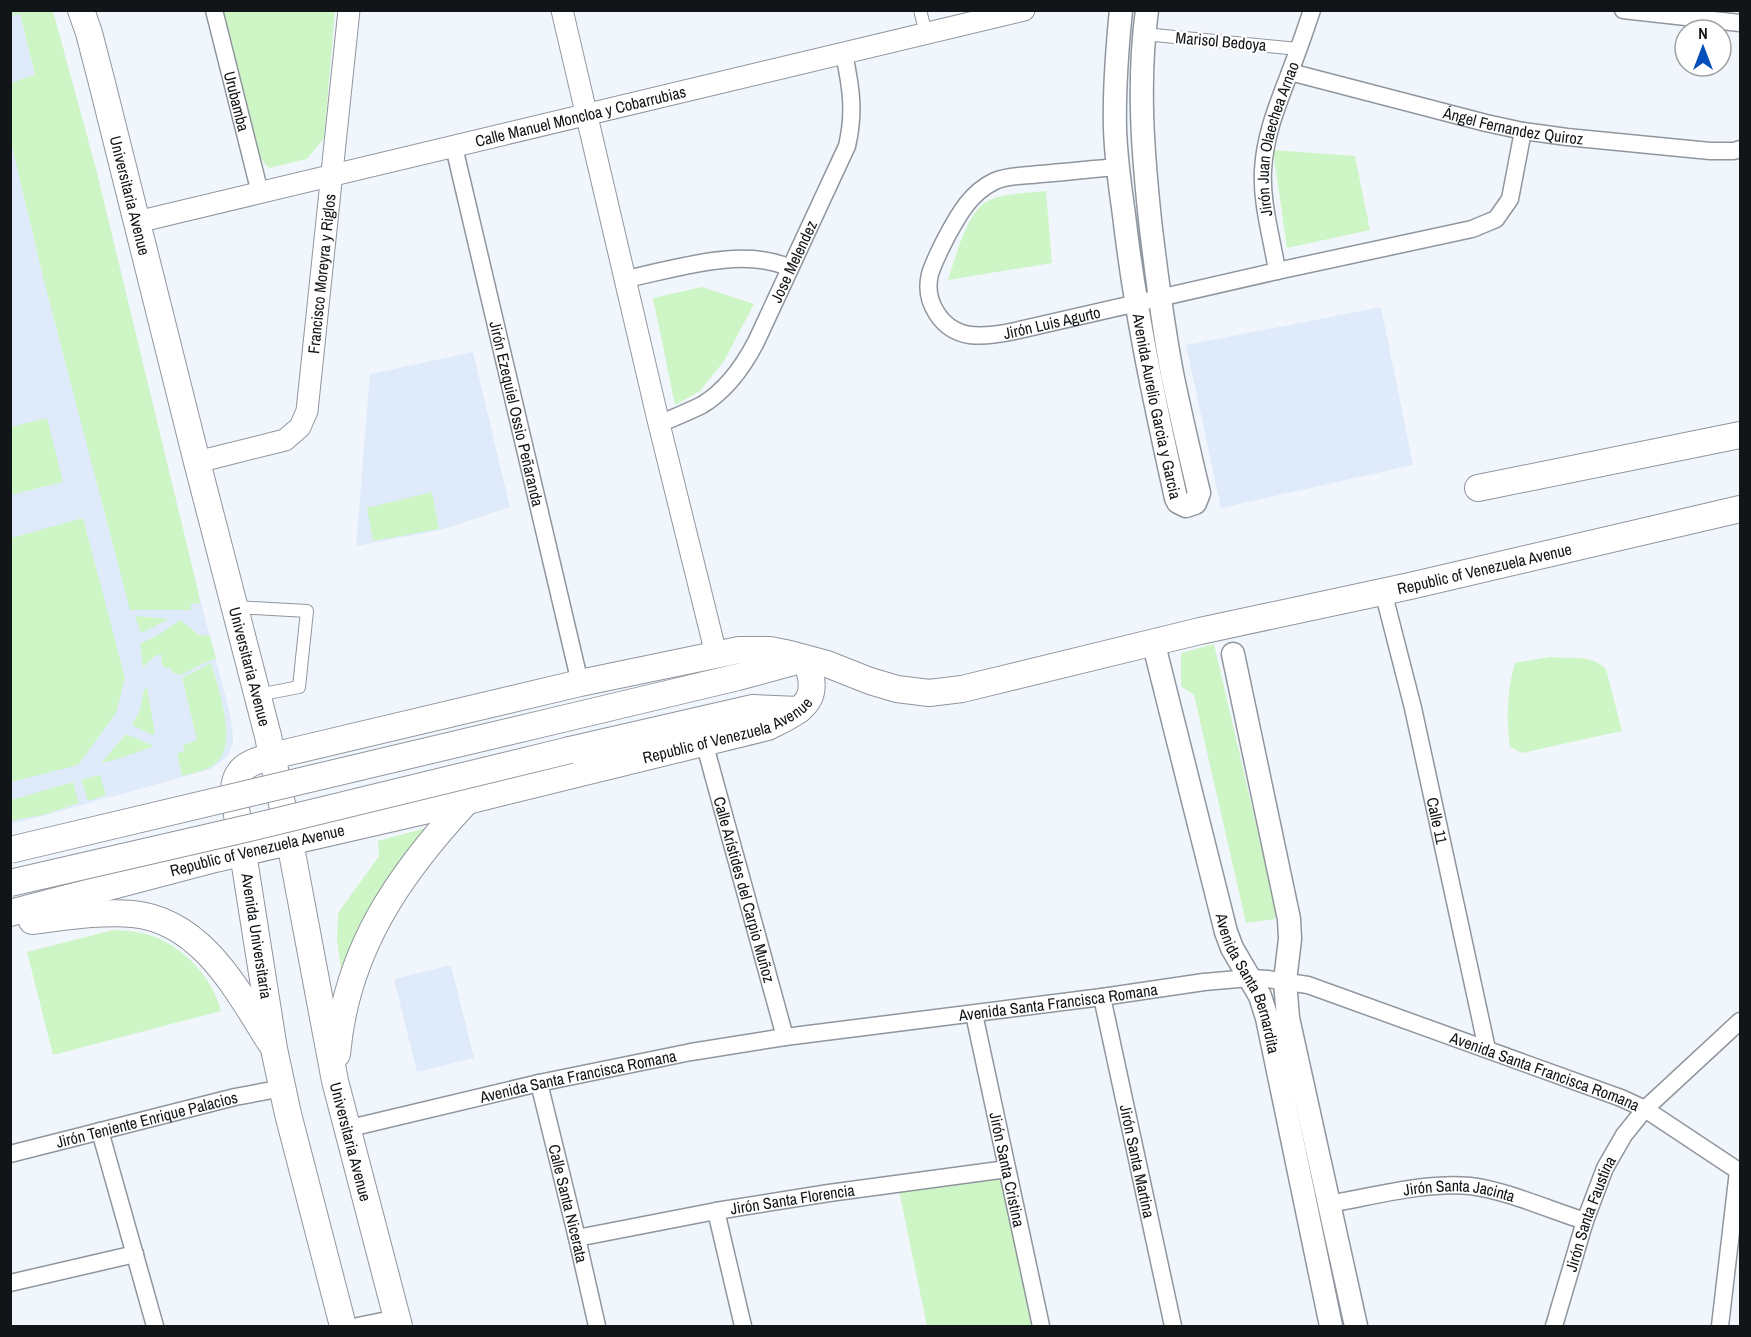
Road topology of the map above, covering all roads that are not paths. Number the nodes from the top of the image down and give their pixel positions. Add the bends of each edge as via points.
1 (81, 10) edge
2 (214, 10) edge
3 (349, 10) edge
4 (562, 10) edge
5 (920, 10) edge
6 (1024, 10) edge
7 (1121, 10) edge
8 (1147, 10) edge
9 (1312, 10) edge
10 (1623, 10) edge
11 (1740, 23) edge
12 (926, 34) junction
13 (1144, 34) junction
14 (1298, 49) junction
15 (844, 54) junction
16 (1290, 72) junction
17 (587, 114) junction
18 (1523, 131) junction
19 (454, 147) junction
20 (1740, 149) edge
21 (1118, 167) junction
22 (332, 176) junction
23 (261, 193) junction
24 (136, 222) junction
25 (790, 268) junction
26 (1277, 271) junction
27 (626, 279) junction
28 (1160, 298) junction
29 (1136, 303) junction
30 (659, 424) junction
31 (1740, 435) edge
32 (197, 462) junction
33 (1478, 488) dead end
34 (1740, 509) edge
35 (1383, 591) junction
36 (234, 607) junction
37 (1155, 643) junction
38 (716, 654) junction
39 (1233, 654) dead end
40 (805, 659) junction
41 (580, 683) junction
42 (258, 695) junction
43 (800, 711) junction
44 (704, 742) junction
45 (272, 756) junction
46 (467, 801) junction
47 (290, 842) junction
48 (10, 850) edge
49 (243, 853) junction
50 (10, 883) edge
51 (10, 913) edge
52 (10, 923) edge
53 (1250, 978) junction
54 (1285, 981) junction
55 (1102, 997) junction
56 (974, 1014) junction
57 (1740, 1021) edge
58 (785, 1037) junction
59 (274, 1049) junction
60 (1487, 1049) junction
61 (335, 1081) junction
62 (539, 1083) junction
63 (283, 1088) junction
64 (1645, 1109) junction
65 (346, 1129) junction
66 (100, 1131) junction
67 (10, 1154) edge
68 (1007, 1169) junction
69 (1739, 1171) edge
70 (1329, 1204) junction
71 (716, 1211) junction
72 (1585, 1221) junction
73 (578, 1238) junction
74 (135, 1254) junction
75 (10, 1284) edge
76 (398, 1322) edge
77 (155, 1326) edge
78 (342, 1326) edge
79 (358, 1326) edge
80 (597, 1326) edge
81 (743, 1326) edge
82 (1041, 1326) edge
83 (1173, 1326) edge
84 (1331, 1326) edge
85 (1356, 1326) edge
86 (1554, 1326) edge
87 (1720, 1326) edge

1 - 24 main road, Universitaria Avenue
2 - 23 street, Urubamba
3 - 22 street, Francisco Moreyra y Riglos
4 - 17 street
5 - 12 street
6 - 12 street, Calle Manuel Moncloa y Cobarrubias
7 - 21 main road, Avenida Aurelio Garcia y Garcia via 1115,85
8 - 13 main road, Avenida Aurelio Garcia y Garcia
9 - 14 street, Jirón Juan Olaechea Arnao
10 - 11 street
12 - 15 street, Calle Manuel Moncloa y Cobarrubias
13 - 14 street, Marisol Bedoya
13 - 28 main road, Avenida Aurelio Garcia y Garcia via 1144,171
14 - 16 street, Jirón Juan Olaechea Arnao
15 - 17 street, Calle Manuel Moncloa y Cobarrubias
15 - 25 street, Jose Melendez via 852,99 847,146
16 - 18 street, Ángel Fernandez Quiroz
16 - 26 street, Jirón Juan Olaechea Arnao via 1270,123 1263,172
17 - 19 street, Calle Manuel Moncloa y Cobarrubias
17 - 27 street
18 - 20 street, Ángel Fernandez Quiroz via 1710,151
18 - 26 street, Jirón Luis Agurto via 1510,199 1496,219 1447,236
19 - 22 street, Calle Manuel Moncloa y Cobarrubias
19 - 41 street, Jirón Ezequiel Ossio Peñaranda
21 - 29 main road, Avenida Aurelio Garcia y Garcia
21 - 29 street, Jirón Luis Agurto via 995,181 975,195 960,213 940,248 929,291 942,322 971,335 1016,331
22 - 23 street, Calle Manuel Moncloa y Cobarrubias
22 - 32 street, Francisco Moreyra y Riglos via 303,421 296,432 278,442
23 - 24 street, Calle Manuel Moncloa y Cobarrubias
24 - 32 main road, Universitaria Avenue
25 - 27 street via 776,262 740,258
25 - 30 street, Jose Melendez via 736,375 702,405
26 - 28 street, Jirón Luis Agurto
27 - 30 street
28 - 29 street, Jirón Luis Agurto
28 - 29 main road, Avenida Aurelio Garcia y Garcia via 1199,493 1191,505 1182,505 1176,498
30 - 38 street
31 - 33 main road
32 - 36 main road, Universitaria Avenue
34 - 35 main road, Republic of Venezuela Avenue
35 - 37 main road, Republic of Venezuela Avenue
35 - 60 street, Calle 11 via 1413,708
36 - 42 main road, Universitaria Avenue
36 - 42 street via 307,611 299,687
37 - 40 main road via 962,689 929,693 884,686
37 - 53 main road, Avenida Santa Bernardita via 1226,932
38 - 40 main road via 770,650
38 - 41 main road
39 - 54 main road, Avenida Santa Bernardita via 1289,919
40 - 43 main road via 812,691
40 - 48 main road, bridge
41 - 45 main road
42 - 45 main road, Universitaria Avenue
43 - 44 main road, Republic of Venezuela Avenue via 768,727
43 - 50 main road, Republic of Venezuela Avenue, bridge via 753,708
44 - 46 main road, Republic of Venezuela Avenue
44 - 58 street, Calle Arístides del Carpio Muñoz
45 - 47 main road, Universitaria Avenue
45 - 49 main road, Avenida Universitaria via 250,763 235,780
46 - 47 main road, Republic of Venezuela Avenue
46 - 61 main road via 406,873 369,935 339,1027
47 - 49 main road, Republic of Venezuela Avenue
47 - 61 main road, Universitaria Avenue
49 - 51 main road, Republic of Venezuela Avenue
49 - 59 main road, Avenida Universitaria
52 - 59 main road via 122,913 147,916 173,926 200,946 226,975
53 - 54 street, Avenida Santa Francisca Romana
53 - 55 street, Avenida Santa Francisca Romana
53 - 84 main road, Avenida Santa Bernardita via 1267,1018
54 - 60 street, Avenida Santa Francisca Romana via 1308,985
54 - 70 main road, Avenida Santa Bernardita via 1288,1018
55 - 56 street, Avenida Santa Francisca Romana
55 - 83 street, Jirón Santa Martina
56 - 58 street, Avenida Santa Francisca Romana
56 - 68 street, Jirón Santa Cristina
57 - 64 street, Jirón Santa Faustina
58 - 62 street, Avenida Santa Francisca Romana
59 - 63 main road
60 - 64 street, Avenida Santa Francisca Romana
61 - 65 main road, Universitaria Avenue
62 - 65 street, Avenida Santa Francisca Romana
62 - 73 street, Calle Santa Nicerata
63 - 66 street, Jirón Teniente Enrique Palacios
63 - 78 main road
64 - 69 street, Avenida Santa Francisca Romana
64 - 72 street, Jirón Santa Faustina via 1605,1168
65 - 76 main road, Universitaria Avenue
66 - 67 street, Jirón Teniente Enrique Palacios
66 - 74 street
68 - 71 street, Jirón Santa Florencia
68 - 82 street, Jirón Santa Cristina
69 - 87 street
70 - 72 street, Jirón Santa Jacinta via 1439,1185 1472,1186
70 - 85 main road, Avenida Santa Bernardita
71 - 73 street, Jirón Santa Florencia
71 - 81 street
72 - 86 street, Jirón Santa Faustina
73 - 80 street, Calle Santa Nicerata
74 - 75 street
74 - 77 street
76 - 79 street

